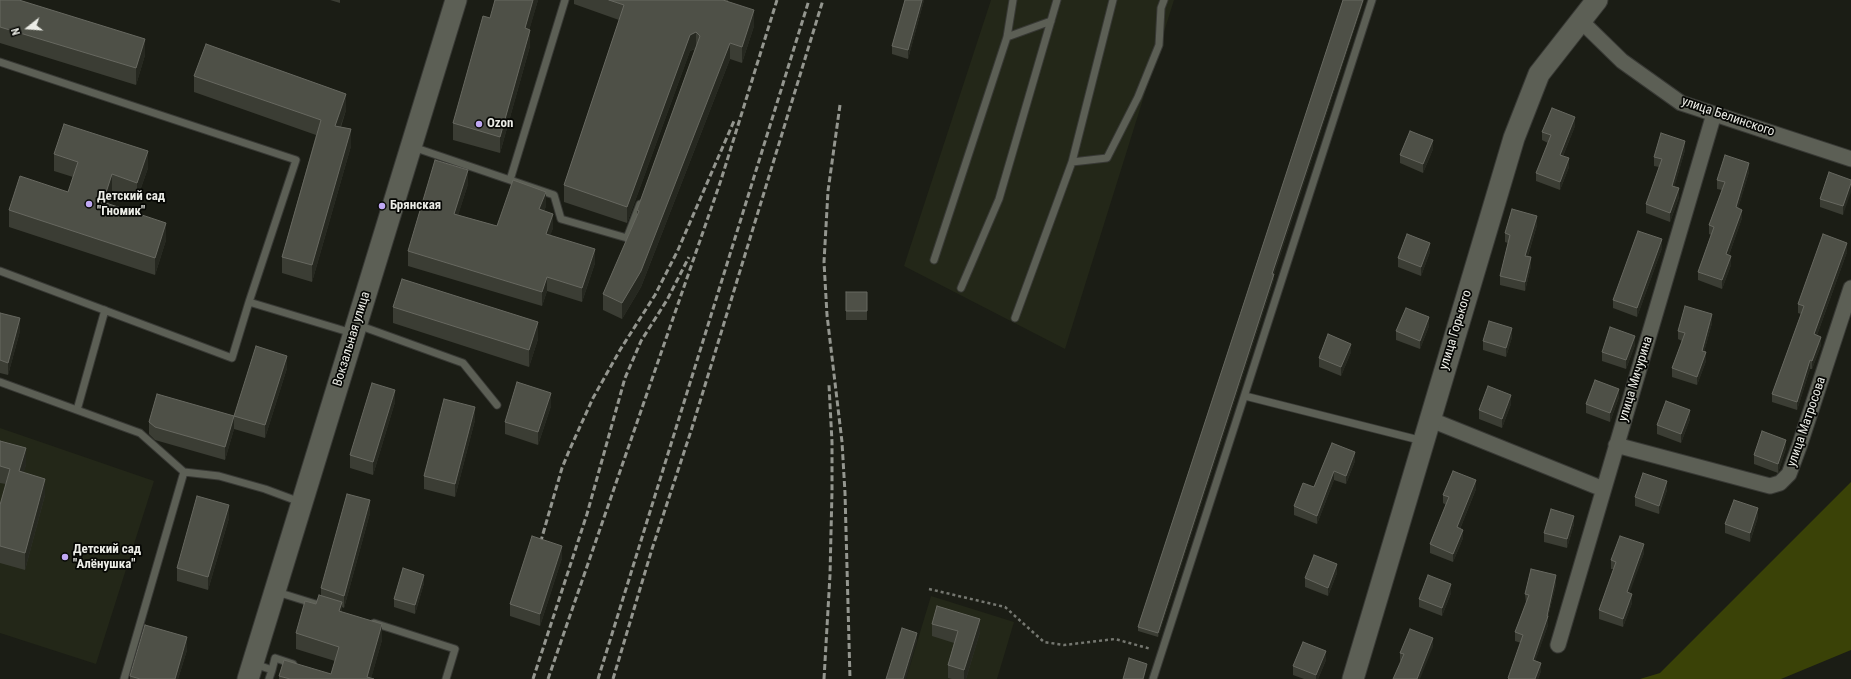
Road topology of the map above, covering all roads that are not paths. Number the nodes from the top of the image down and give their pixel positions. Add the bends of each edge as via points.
1 (456, 0) edge
2 (565, 0) edge
3 (1013, 0) edge
4 (1057, 0) edge
5 (1113, 0) edge
6 (1164, 0) edge
7 (1372, 0) edge
8 (1597, 0) edge
9 (1051, 21) junction
10 (1581, 21) junction
11 (1008, 37) junction
12 (0, 62) edge
13 (1714, 114) junction
14 (411, 146) junction
15 (1851, 159) edge
16 (1072, 162) junction
17 (510, 180) junction
18 (644, 194) edge
19 (934, 260) dead end
20 (0, 271) edge
21 (960, 288) dead end
22 (1851, 288) edge
23 (249, 302) junction
24 (106, 310) junction
25 (1015, 318) dead end
26 (355, 329) junction
27 (0, 382) edge
28 (1244, 396) junction
29 (497, 405) dead end
30 (77, 410) junction
31 (1429, 419) junction
32 (1423, 441) junction
33 (1616, 445) junction
34 (184, 472) junction
35 (1603, 489) junction
36 (302, 503) junction
37 (275, 591) junction
38 (327, 608) edge
39 (365, 620) edge
40 (1558, 645) dead end
41 (297, 665) edge
42 (272, 670) junction
43 (250, 671) edge
44 (124, 679) edge
45 (269, 679) edge
46 (446, 679) edge
47 (1152, 679) edge
48 (1353, 679) edge

1 - 14 main road, Вокзальная улица
2 - 17 lane
3 - 11 lane
4 - 9 lane
5 - 16 lane
6 - 16 lane via 1161,8 1160,45 1138,97 1107,158
7 - 28 lane
8 - 10 main road, улица Горького
9 - 11 lane
9 - 21 lane via 999,199
10 - 13 street, улица Белинского via 1622,61 1682,103
10 - 31 main road, улица Горького via 1539,74 1514,138
11 - 19 lane
12 - 23 lane via 296,160
13 - 15 street, улица Белинского
13 - 33 street, улица Мичурина
14 - 17 lane
14 - 26 main road, Вокзальная улица
16 - 25 lane
17 - 18 lane via 554,195 561,219 627,238
20 - 24 lane
22 - 33 street, улица Матросова via 1799,447 1789,474 1780,483 1770,486
23 - 24 lane via 232,358
23 - 26 lane
24 - 30 lane
26 - 29 lane via 463,363
26 - 36 main road, Вокзальная улица
27 - 30 lane
28 - 32 lane
28 - 47 lane
30 - 34 lane via 140,433
31 - 32 main road, улица Горького
31 - 35 street
32 - 48 main road, улица Горького
33 - 35 street, улица Мичурина
34 - 36 lane via 219,476
34 - 44 lane
35 - 40 street, улица Мичурина
36 - 37 main road, Вокзальная улица
37 - 38 lane
37 - 43 main road, Вокзальная улица
39 - 46 lane via 455,649
41 - 42 lane via 276,658
42 - 43 lane
42 - 45 lane

